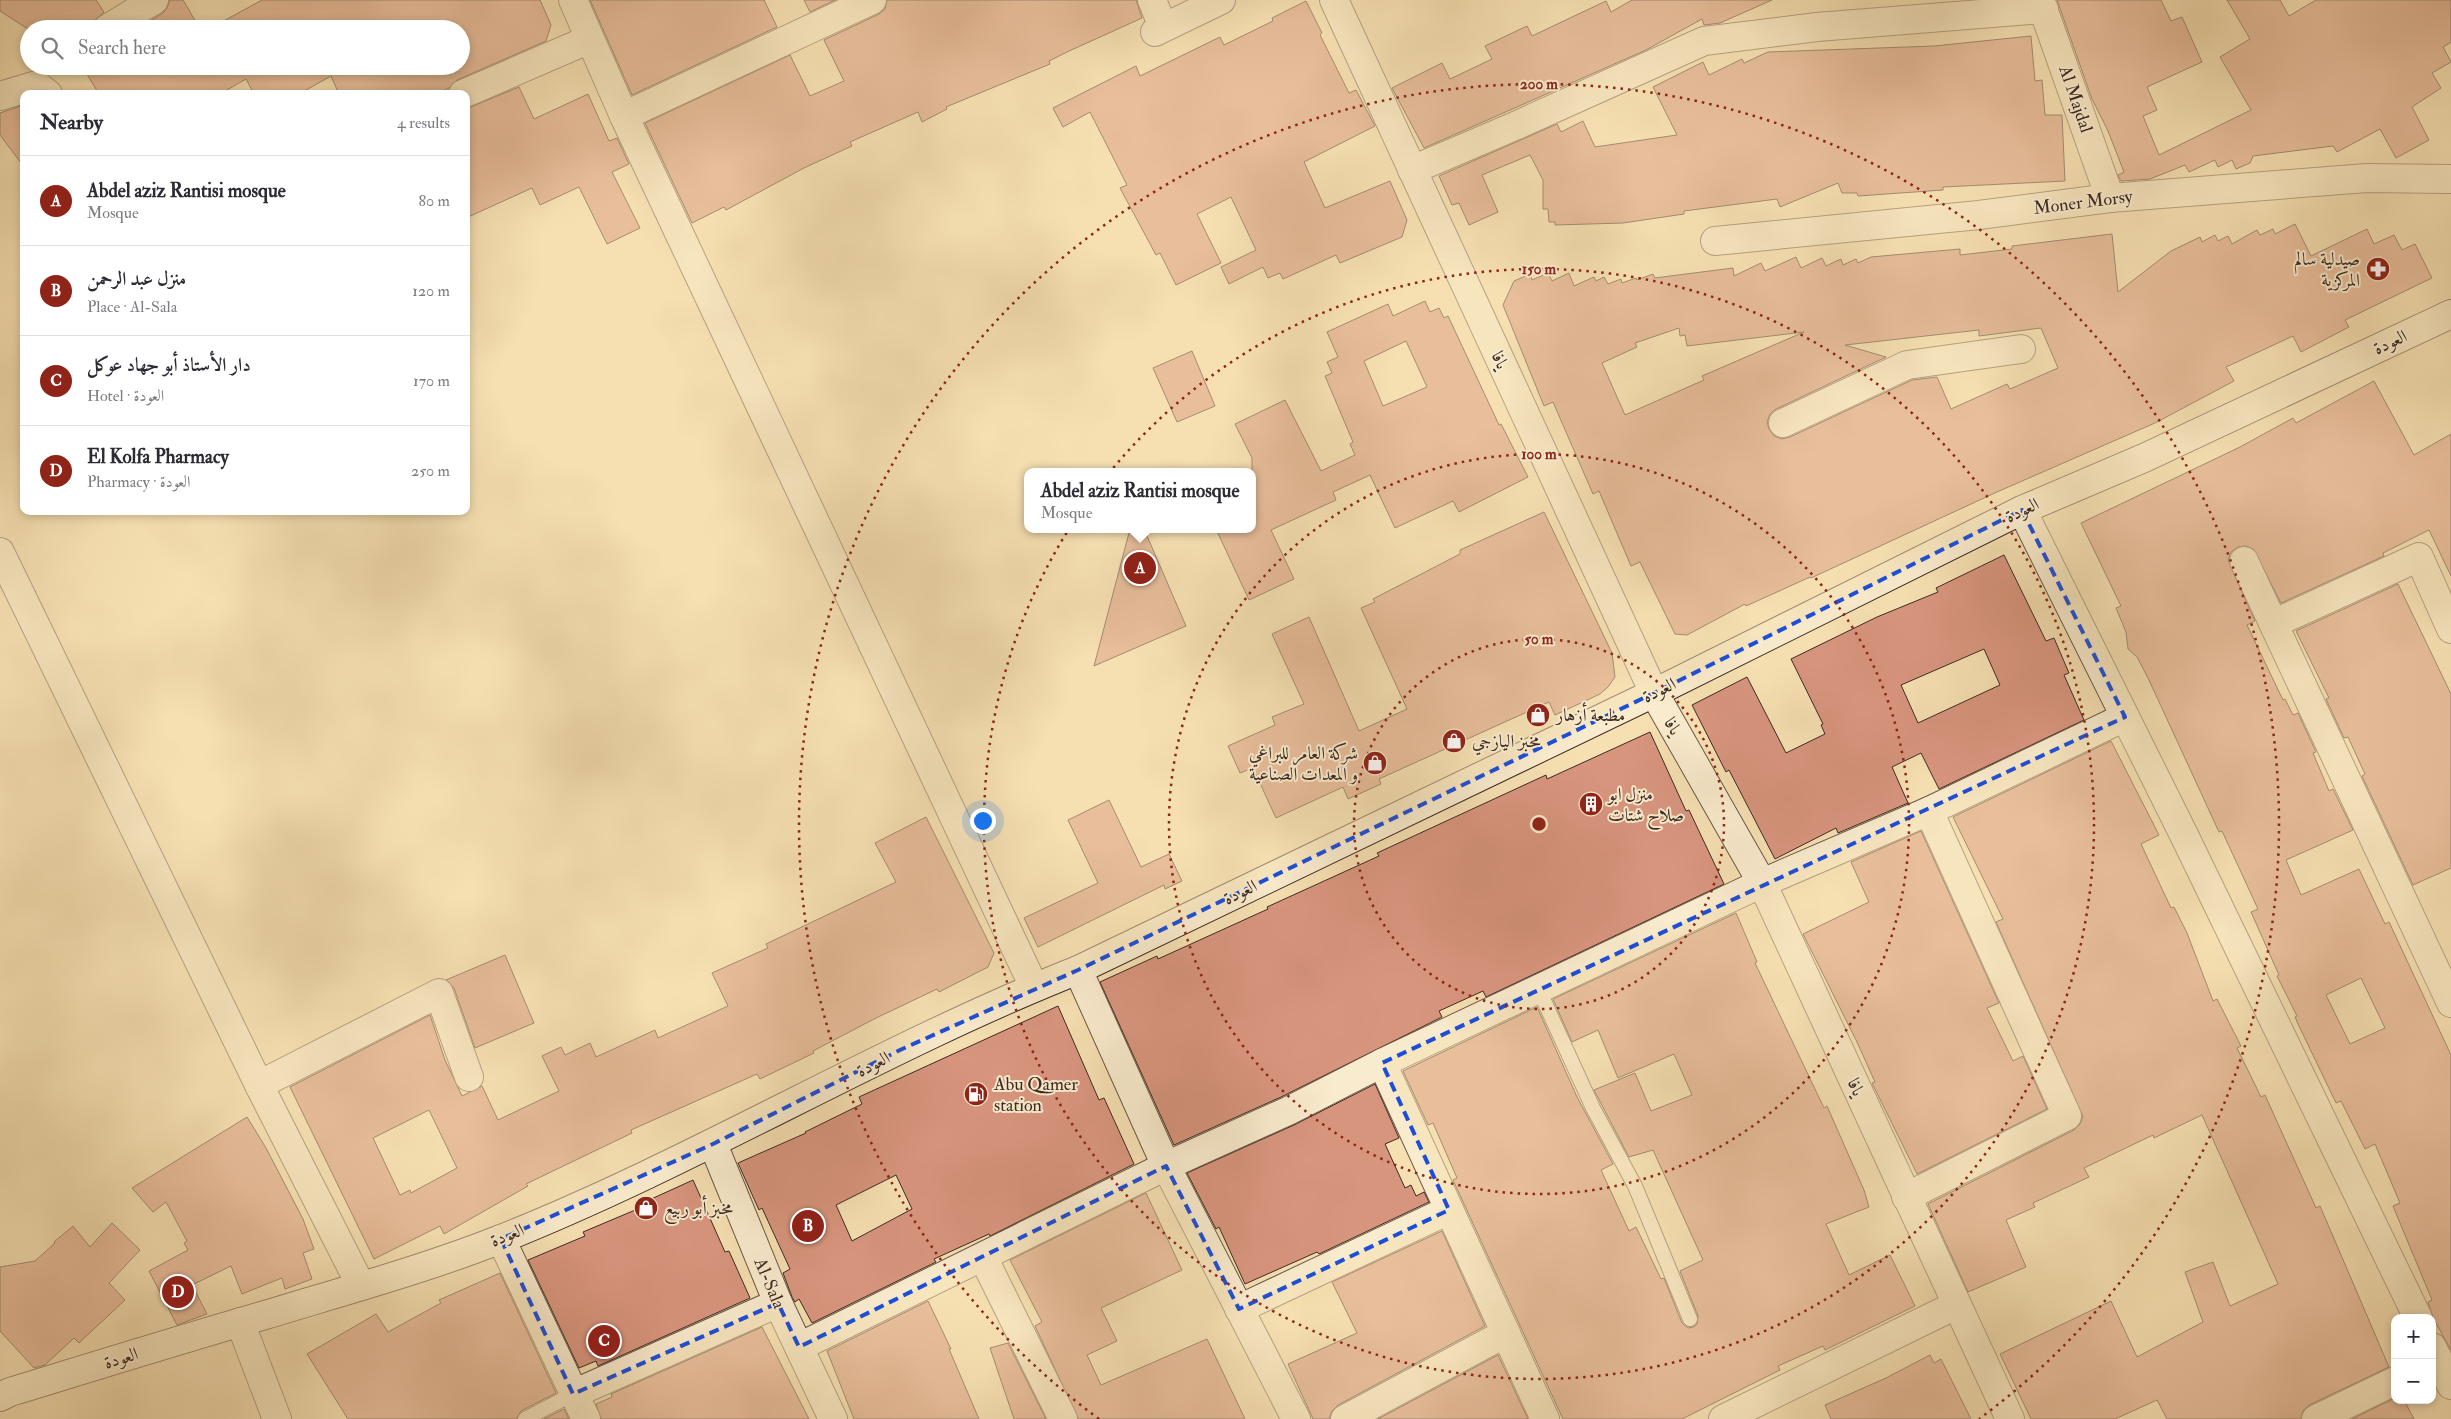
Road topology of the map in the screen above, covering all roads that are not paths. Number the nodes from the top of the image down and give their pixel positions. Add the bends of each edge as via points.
1 (154, 0) edge
2 (573, 0) edge
3 (872, 0) edge
4 (1152, 0) edge
5 (1220, 0) edge
6 (1334, 0) edge
7 (2042, 4) edge
8 (122, 20) edge
9 (590, 39) junction
10 (29, 75) edge
11 (20, 90) edge
12 (20, 90) edge
13 (43, 90) edge
14 (0, 91) edge
15 (470, 91) edge
16 (0, 96) edge
17 (624, 116) junction
18 (1412, 170) junction
19 (2451, 179) edge
20 (2110, 198) junction
21 (1716, 241) dead end
22 (2451, 314) edge
23 (2021, 349) dead end
24 (1783, 423) dead end
25 (2022, 510) junction
26 (0, 552) edge
27 (2244, 561) dead end
28 (2275, 623) junction
29 (2451, 629) edge
30 (1654, 693) junction
31 (2125, 717) junction
32 (1928, 811) junction
33 (1762, 883) junction
34 (1078, 970) junction
35 (1034, 988) junction
36 (1539, 990) junction
37 (2451, 1003) edge
38 (1382, 1063) junction
39 (469, 1077) dead end
40 (259, 1085) junction
41 (713, 1144) junction
42 (1166, 1166) junction
43 (1906, 1197) junction
44 (1449, 1210) junction
45 (501, 1239) junction
46 (983, 1257) junction
47 (362, 1286) junction
48 (778, 1303) junction
49 (1956, 1305) junction
50 (1239, 1309) junction
51 (2416, 1314) edge
52 (1690, 1319) dead end
53 (240, 1322) junction
54 (1506, 1333) junction
55 (799, 1347) junction
56 (2435, 1359) edge
57 (2391, 1383) edge
58 (2451, 1386) edge
59 (573, 1394) junction
60 (0, 1397) edge
61 (277, 1419) edge
62 (525, 1419) edge
63 (586, 1419) edge
64 (833, 1419) edge
65 (1063, 1419) edge
66 (1296, 1419) edge
67 (1345, 1419) edge
68 (1545, 1419) edge
69 (1723, 1419) edge
70 (2010, 1419) edge
71 (2316, 1419) edge

1 - 8 street
2 - 9 street
3 - 17 street
4 - 5 street via 1159,30
6 - 18 street, يافا
7 - 18 street via 1704,41
7 - 20 street, Al Majdal
9 - 15 street
9 - 17 street
10 - 14 street
11 - 13 street via 37,85
12 - 16 street
17 - 35 street
18 - 30 street, يافا
19 - 20 street, Moner Morsy via 2358,179
20 - 21 street, Moner Morsy via 1979,215
22 - 25 street, العودة via 2144,458
23 - 24 street via 1907,365
25 - 30 street, العودة
25 - 31 street
26 - 40 street
27 - 28 street
28 - 29 street via 2419,557
28 - 37 street
30 - 33 street, يافا
30 - 34 street, العودة
31 - 32 street
31 - 51 street
32 - 33 street
32 - 43 street via 2067,1116
33 - 36 street
33 - 43 street, يافا
34 - 35 street, العودة
34 - 42 street
35 - 41 street, العودة via 900,1050
36 - 38 street
36 - 52 lane via 1593,1108 1635,1186
38 - 42 street via 1288,1111
38 - 44 street
39 - 40 street via 439,993
40 - 47 street
41 - 45 street, العودة
41 - 48 street, Al-Sala
42 - 46 street
42 - 50 street
43 - 49 street, يافا
44 - 50 street
44 - 54 street
45 - 47 street, العودة
45 - 59 street
46 - 55 street
46 - 65 street
47 - 53 street, العودة
48 - 55 street, Al-Sala
48 - 59 street
49 - 69 street
49 - 70 street, يافا
50 - 66 street
53 - 60 street, العودة
53 - 61 street
54 - 67 street
54 - 68 street
55 - 64 street, Al-Sala
56 - 58 street
57 - 71 street
59 - 62 lane
59 - 63 street

